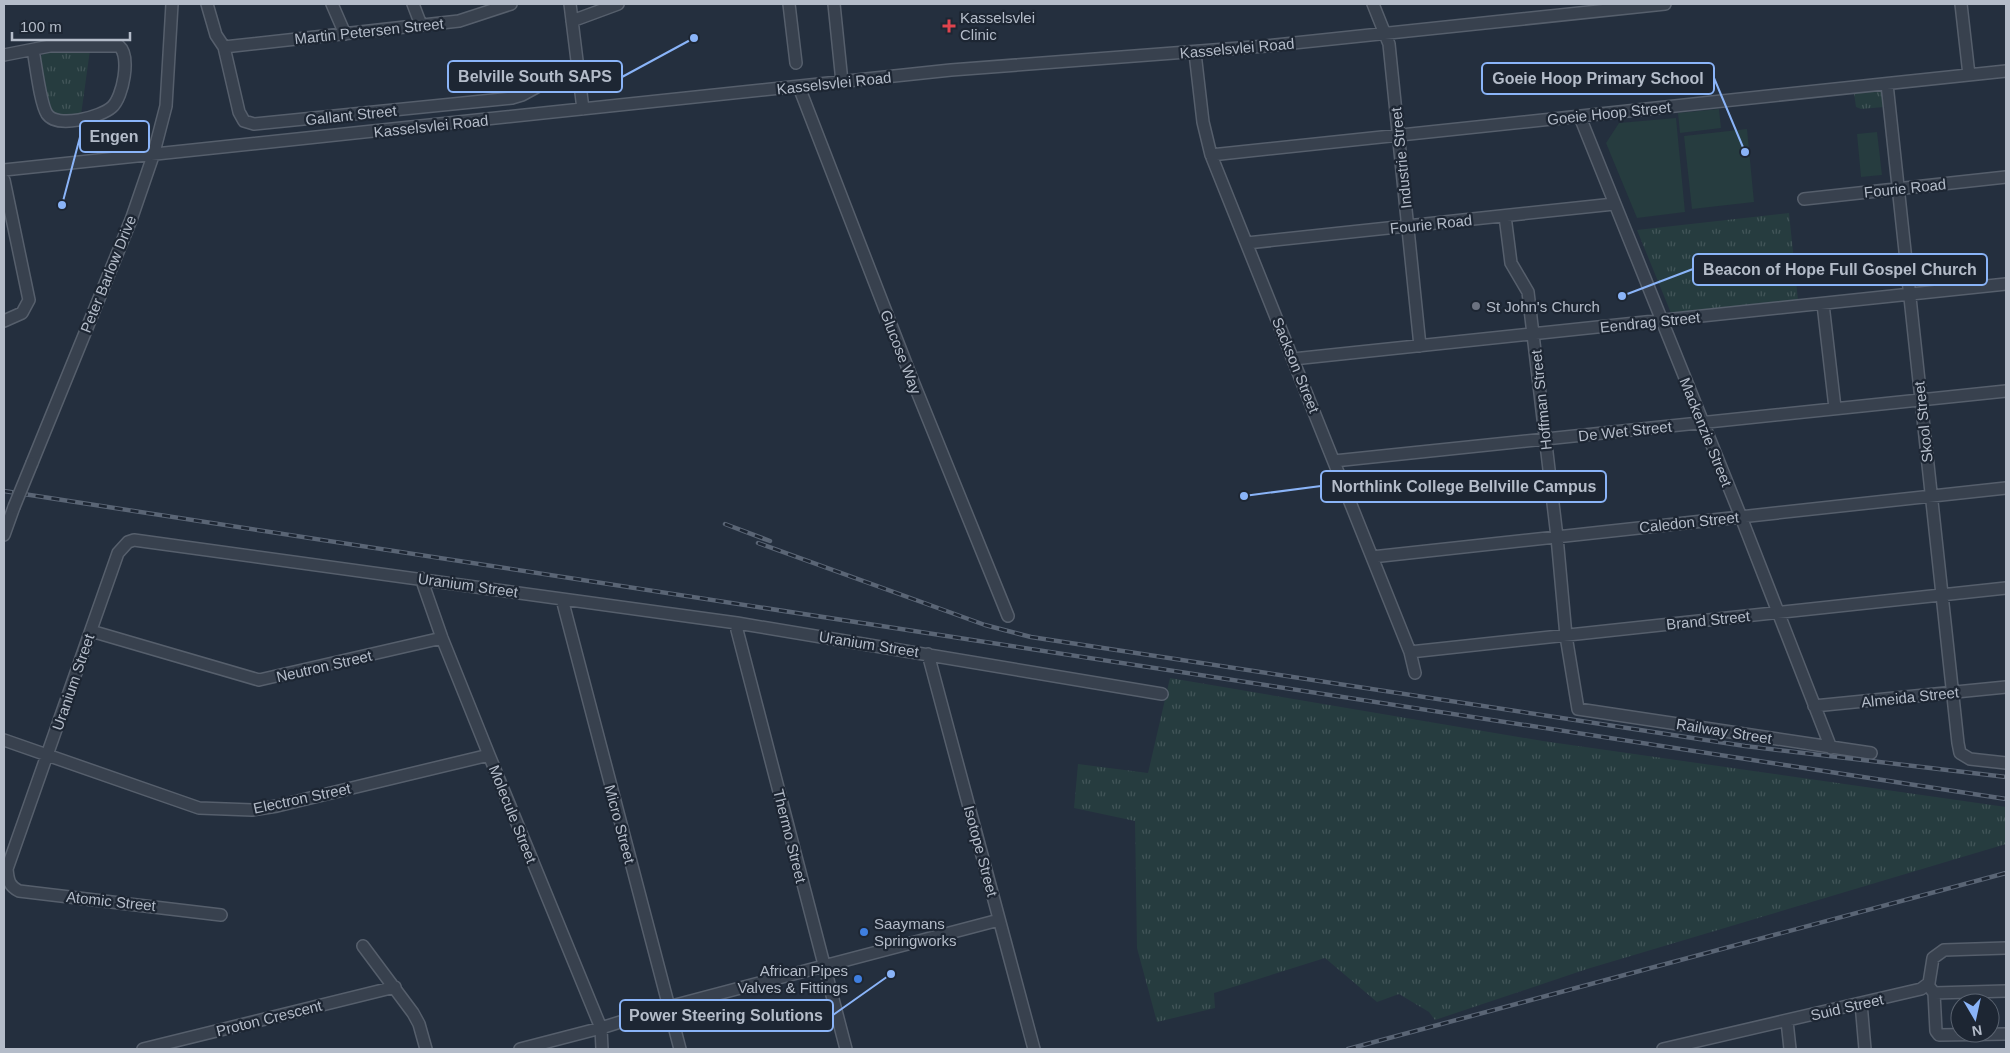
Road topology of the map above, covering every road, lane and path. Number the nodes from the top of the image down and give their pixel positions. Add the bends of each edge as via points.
1 (172, 4) edge
2 (207, 4) edge
3 (332, 4) edge
4 (413, 4) edge
5 (511, 4) edge
6 (570, 4) edge
7 (618, 4) edge
8 (789, 4) edge
9 (834, 4) edge
10 (1373, 4) edge
11 (1665, 4) edge
12 (1961, 4) edge
13 (493, 7) edge
14 (1612, 7) edge
15 (572, 21) junction
16 (421, 25) junction
17 (1385, 32) junction
18 (344, 34) junction
19 (224, 47) junction
20 (33, 50) junction
21 (1195, 53) junction
22 (4, 55) edge
23 (796, 63) dead end
24 (2006, 70) edge
25 (1968, 74) junction
26 (578, 76) junction
27 (842, 82) junction
28 (1887, 84) junction
29 (799, 87) junction
30 (582, 109) junction
31 (1580, 116) junction
32 (1399, 136) junction
33 (1211, 155) junction
34 (153, 156) junction
35 (4, 170) edge
36 (2006, 178) edge
37 (4, 180) edge
38 (1898, 189) junction
39 (1804, 199) dead end
40 (1614, 204) junction
41 (1505, 216) junction
42 (8, 222) edge
43 (1408, 226) junction
44 (1247, 243) junction
45 (2006, 284) edge
46 (1909, 295) junction
47 (1823, 304) junction
48 (4, 320) edge
49 (1662, 321) junction
50 (1532, 334) junction
51 (1420, 346) junction
52 (1293, 359) junction
53 (2006, 391) edge
54 (1921, 400) junction
55 (1835, 408) junction
56 (1702, 424) junction
57 (1545, 439) junction
58 (1334, 461) junction
59 (2006, 488) edge
60 (1931, 496) junction
61 (1741, 517) junction
62 (4, 535) edge
63 (1557, 537) junction
64 (1372, 557) junction
65 (421, 578) junction
66 (2006, 588) edge
67 (1941, 595) junction
68 (562, 599) junction
69 (1779, 612) junction
70 (1008, 616) dead end
71 (737, 623) junction
72 (91, 631) junction
73 (1566, 636) junction
74 (442, 638) junction
75 (1410, 652) junction
76 (928, 654) junction
77 (1415, 673) dead end
78 (2006, 687) edge
79 (1952, 693) junction
80 (1162, 694) dead end
81 (1814, 706) junction
82 (1578, 709) joint
83 (4, 740) edge
84 (1831, 748) junction
85 (1871, 753) dead end
86 (489, 755) junction
87 (47, 756) junction
88 (2006, 763) edge
89 (8, 879) joint
90 (221, 914) dead end
91 (999, 920) junction
92 (363, 946) dead end
93 (2006, 948) edge
94 (823, 965) junction
95 (395, 987) junction
96 (1931, 989) junction
97 (2006, 991) edge
98 (1861, 1003) junction
99 (668, 1007) junction
100 (1787, 1021) junction
101 (602, 1028) junction
102 (2006, 1034) edge
103 (1713, 1044) edge
104 (143, 1049) edge
105 (426, 1049) edge
106 (520, 1049) edge
107 (602, 1049) edge
108 (680, 1049) edge
109 (846, 1049) edge
110 (1034, 1049) edge
111 (1663, 1049) edge
112 (1790, 1049) edge
113 (1866, 1049) edge

1 - 34 street, Peter Barlow Drive via 166,106
2 - 19 street, Gallant Street via 216,35
3 - 18 street
4 - 16 street
5 - 13 street, Martin Petersen Street
6 - 15 street
7 - 15 street
8 - 23 street
9 - 27 street
10 - 17 street, Industrie Street
11 - 14 street, Kasselsvlei Road
12 - 25 street
13 - 16 street, Martin Petersen Street via 459,21
14 - 17 street, Kasselsvlei Road
15 - 26 street
16 - 18 street, Martin Petersen Street
17 - 21 street, Kasselsvlei Road
17 - 32 street, Industrie Street
18 - 19 street, Martin Petersen Street
19 - 26 street, Gallant Street via 239,112 244,121 254,124 512,98 546,82
20 - 20 street via 50,46 119,46 126,58 116,103 107,111 84,119 54,120 45,109
20 - 22 street
21 - 27 street, Kasselsvlei Road via 1006,65
21 - 33 street, Sackson Street via 1203,122
24 - 25 street, Goeie Hoop Street
25 - 28 street, Goeie Hoop Street
26 - 30 street
27 - 29 street, Kasselsvlei Road
28 - 31 street, Goeie Hoop Street
28 - 38 street, Skool Street
29 - 30 street, Kasselsvlei Road
29 - 70 street, Glucose Way
30 - 34 street, Kasselsvlei Road
31 - 32 street, Goeie Hoop Street
31 - 40 street, Mackenzie Street
32 - 33 street, Goeie Hoop Street
32 - 43 street, Industrie Street
33 - 44 street, Sackson Street
34 - 35 street, Kasselsvlei Road
34 - 62 street, Peter Barlow Drive, bridge
36 - 38 street, Fourie Road
37 - 42 street
38 - 39 street, Fourie Road
38 - 46 street, Skool Street
40 - 41 street, Fourie Road
40 - 49 street, Mackenzie Street
41 - 43 street, Fourie Road
41 - 50 street, Hoffman Street via 1511,263 1528,292
42 - 48 street via 29,300 22,313
43 - 44 street, Fourie Road
43 - 51 street, Industrie Street
44 - 52 street, Sackson Street
45 - 46 street, Eendrag Street
46 - 47 street, Eendrag Street
46 - 54 street, Skool Street
47 - 49 street, Eendrag Street
47 - 55 street
49 - 50 street, Eendrag Street
49 - 56 street, Mackenzie Street
50 - 51 street, Eendrag Street
50 - 57 street, Hoffman Street
51 - 52 street, Eendrag Street
52 - 58 street, Sackson Street
53 - 54 street, De Wet Street
54 - 55 street, De Wet Street
54 - 60 street, Skool Street
55 - 56 street, De Wet Street
56 - 57 street, De Wet Street
56 - 61 street, Mackenzie Street
57 - 58 street, De Wet Street
57 - 63 street, Hoffman Street
58 - 64 street, Sackson Street
59 - 60 street, Caledon Street
60 - 61 street, Caledon Street
60 - 67 street, Skool Street
61 - 63 street, Caledon Street
61 - 69 street, Mackenzie Street
63 - 64 street, Caledon Street
63 - 73 street, Hoffman Street
64 - 75 street, Sackson Street
65 - 68 street, Uranium Street
65 - 72 street, Uranium Street via 134,540 118,553
65 - 74 street, Molecule Street
66 - 67 street, Brand Street
67 - 69 street, Brand Street
67 - 79 street, Skool Street
68 - 71 street, Uranium Street
68 - 99 street, Micro Street
69 - 73 street, Brand Street
69 - 81 street, Mackenzie Street
71 - 76 street, Uranium Street
71 - 94 street, Thermo Street via 736,630
72 - 74 street, Neutron Street via 259,680
72 - 87 street, Uranium Street
73 - 75 street, Brand Street
73 - 82 street, Hoffman Street
74 - 86 street, Molecule Street
75 - 77 street, Sackson Street
76 - 80 street, Uranium Street
76 - 91 street, Isotope Street
78 - 79 street, Almeida Street
79 - 81 street, Almeida Street
79 - 88 street, Skool Street via 1960,753 1970,759
81 - 84 street, Mackenzie Street
82 - 84 street, Railway Street
83 - 87 street, Electron Street
84 - 85 street, Railway Street
86 - 87 street, Electron Street via 252,810 199,808
86 - 101 street, Molecule Street
87 - 89 street, Uranium Street via 7,869
89 - 90 street, Atomic Street via 19,891
91 - 94 street
91 - 110 street, Isotope Street
92 - 95 street
93 - 96 street via 1941,951 1933,958
94 - 99 street
94 - 109 street, Thermo Street
95 - 104 street, Proton Crescent
95 - 105 street via 419,1024
96 - 97 street, Suid Street
96 - 98 street, Suid Street
96 - 102 street via 1938,1034
98 - 100 street, Suid Street
98 - 113 street
99 - 101 street
99 - 108 street, Micro Street
100 - 103 street, Suid Street
100 - 112 street
101 - 106 street
101 - 107 street, Molecule Street
103 - 111 street, Suid Street

